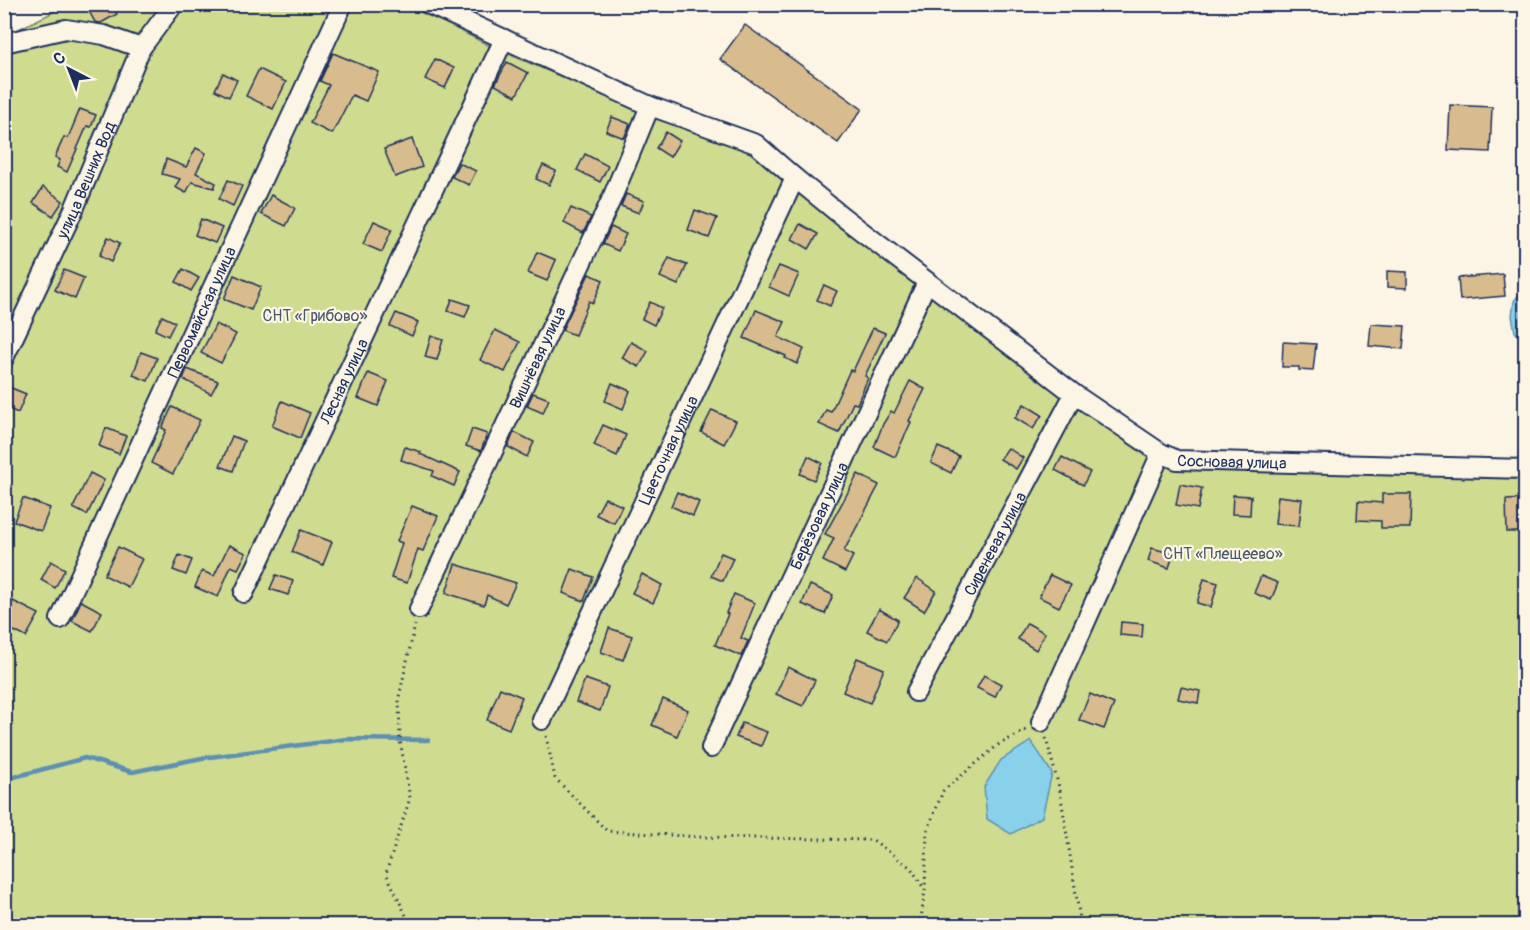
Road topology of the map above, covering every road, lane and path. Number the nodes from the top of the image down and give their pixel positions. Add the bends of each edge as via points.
1 (174, 4) edge
2 (344, 4) edge
3 (428, 4) edge
4 (504, 39) junction
5 (4, 43) edge
6 (141, 48) junction
7 (650, 106) junction
8 (795, 178) junction
9 (927, 282) junction
10 (4, 358) edge
11 (1074, 394) junction
12 (1161, 453) junction
13 (1526, 469) edge
14 (244, 593) dead end
15 (419, 609) joint
16 (60, 619) dead end
17 (916, 692) dead end
18 (542, 720) joint
19 (1041, 722) junction
20 (711, 748) dead end
21 (925, 890) junction
22 (411, 926) edge
23 (920, 926) edge
24 (1081, 926) edge

1 - 6 street, улица Вешних Вод
2 - 16 street, Первомайская улица
3 - 4 street
4 - 7 street
4 - 14 street, Лесная улица
5 - 6 street via 66,29 104,35
6 - 10 street, улица Вешних Вод via 74,209
7 - 8 street via 756,144
7 - 15 street, Вишнёвая улица via 612,198
8 - 9 street
8 - 18 street, Цветочная улица
9 - 11 street
9 - 20 street, Берёзовая улица
11 - 12 street
11 - 17 street, Сиреневая улица
12 - 13 street, Сосновая улица via 1177,460
12 - 19 street, Сосновая улица
15 - 22 path via 399,697 400,740 410,798 386,873
18 - 21 path via 555,778 607,831 873,840 911,868
19 - 21 path via 998,745 943,791 927,832
19 - 24 path via 1060,791
21 - 23 path

